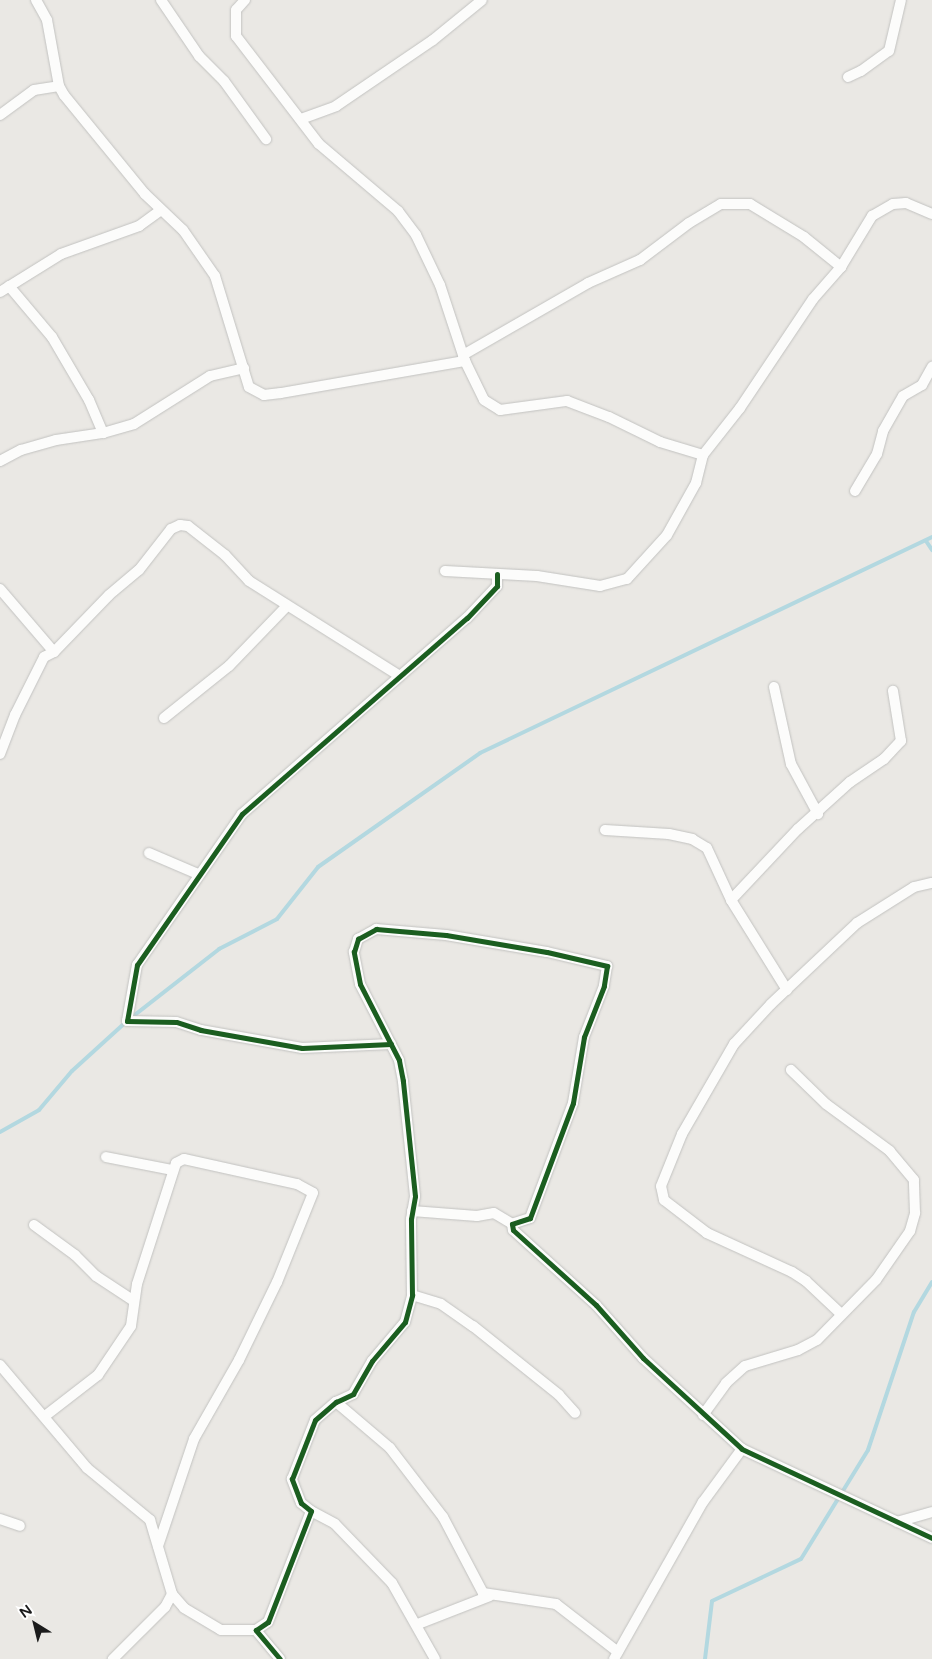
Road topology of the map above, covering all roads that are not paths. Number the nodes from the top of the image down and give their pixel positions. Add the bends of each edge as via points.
1 (36, 0) edge
2 (161, 0) edge
3 (245, 0) edge
4 (482, 0) edge
5 (901, 0) edge
6 (848, 77) dead end
7 (59, 86) junction
8 (0, 114) edge
9 (301, 119) junction
10 (266, 139) dead end
11 (161, 210) junction
12 (932, 214) edge
13 (841, 267) junction
14 (4, 289) edge
15 (464, 358) junction
16 (932, 367) edge
17 (244, 368) junction
18 (103, 433) junction
19 (703, 455) junction
20 (0, 461) edge
21 (855, 491) dead end
22 (445, 571) dead end
23 (498, 574) junction
24 (0, 589) edge
25 (287, 606) junction
26 (54, 652) junction
27 (398, 675) junction
28 (774, 686) dead end
29 (893, 691) dead end
30 (164, 718) dead end
31 (0, 754) edge
32 (818, 814) junction
33 (605, 830) dead end
34 (149, 853) dead end
35 (198, 874) junction
36 (932, 883) edge
37 (731, 900) junction
38 (786, 990) junction
39 (391, 1044) junction
40 (791, 1070) dead end
41 (106, 1157) dead end
42 (172, 1170) junction
43 (412, 1211) junction
44 (512, 1224) junction
45 (34, 1225) dead end
46 (412, 1295) junction
47 (134, 1301) junction
48 (840, 1314) junction
49 (0, 1365) edge
50 (336, 1402) junction
51 (575, 1413) dead end
52 (703, 1415) junction
53 (45, 1416) junction
54 (742, 1449) junction
55 (311, 1511) junction
56 (932, 1512) edge
57 (0, 1519) edge
58 (897, 1522) junction
59 (20, 1526) dead end
60 (932, 1538) edge
61 (158, 1546) junction
62 (172, 1594) junction
63 (490, 1596) junction
64 (418, 1624) junction
65 (256, 1630) junction
66 (616, 1656) edge
67 (113, 1659) edge
68 (280, 1659) edge
69 (435, 1659) edge

1 - 7 street via 47,20
2 - 10 street via 199,56 224,81
3 - 9 street via 236,10 236,36
4 - 9 street via 433,40 336,106
5 - 6 street via 889,51
7 - 8 street via 34,90
7 - 11 street
9 - 15 street via 319,144 398,211 412,229 440,285
11 - 14 street via 139,226 61,254
11 - 17 street via 183,230 215,276
12 - 13 street via 906,203 882,209 872,216
13 - 15 street via 804,237 750,204 721,204 689,223 640,260 588,283
13 - 19 street via 813,299 740,408
14 - 18 street via 52,336
15 - 17 street via 264,395 249,387
15 - 19 street via 477,389 491,407 500,410 567,401 660,442
16 - 21 street via 922,385 904,396 883,431 877,454
17 - 18 street via 210,376 134,424
18 - 20 street via 56,440 21,450
19 - 23 street via 696,483 671,529 627,579 600,586 537,576
22 - 23 street
23 - 27 street via 497,586 466,618
24 - 26 street
25 - 26 street via 248,581 225,555 188,526 180,525 171,529 139,570
25 - 27 street
25 - 30 street via 229,666
26 - 31 street via 44,657 14,715
27 - 35 street via 242,814
28 - 32 street via 791,764
29 - 32 street via 902,741 884,759 850,782
32 - 37 street via 798,829
33 - 37 street via 650,831 692,839 707,848
34 - 35 street
35 - 39 street via 137,965 127,1021 176,1022 200,1030 302,1048
36 - 38 street via 914,887 857,923
37 - 38 street
38 - 48 street via 734,1044 682,1134 665,1172 661,1192 672,1208 706,1233 799,1276
39 - 43 street via 399,1060 403,1081 415,1196
39 - 44 street via 369,1005 355,962 354,945 366,932 376,929 446,935 538,950 607,966 604,986 584,1036 573,1103 530,1218
40 - 48 street via 826,1104 890,1151 914,1180 915,1213 910,1231 876,1280
41 - 42 street
42 - 47 street
42 - 61 street via 184,1159 297,1184 313,1193 278,1282 194,1439
43 - 44 street via 477,1216 494,1213
43 - 46 street
44 - 52 street via 518,1236 596,1305 643,1358
45 - 47 street via 75,1254 96,1276
46 - 50 street via 405,1322 396,1336 372,1361 353,1394
46 - 51 street via 441,1304 473,1326 559,1395
47 - 53 street via 131,1326 98,1375
48 - 52 street via 806,1347 766,1358 734,1374
49 - 53 street
50 - 55 street via 310,1428 292,1479 301,1503
50 - 63 street via 390,1448 443,1517 483,1593
52 - 54 street
53 - 61 street via 88,1468 146,1515
54 - 58 street
54 - 66 street via 703,1502
55 - 64 street via 335,1524 392,1583
55 - 65 street via 268,1622
56 - 58 street
57 - 59 street
58 - 60 street
61 - 62 street
62 - 65 street via 184,1608 221,1630
62 - 67 street via 165,1607
63 - 64 street
63 - 66 street via 556,1604
64 - 69 street
65 - 68 street

